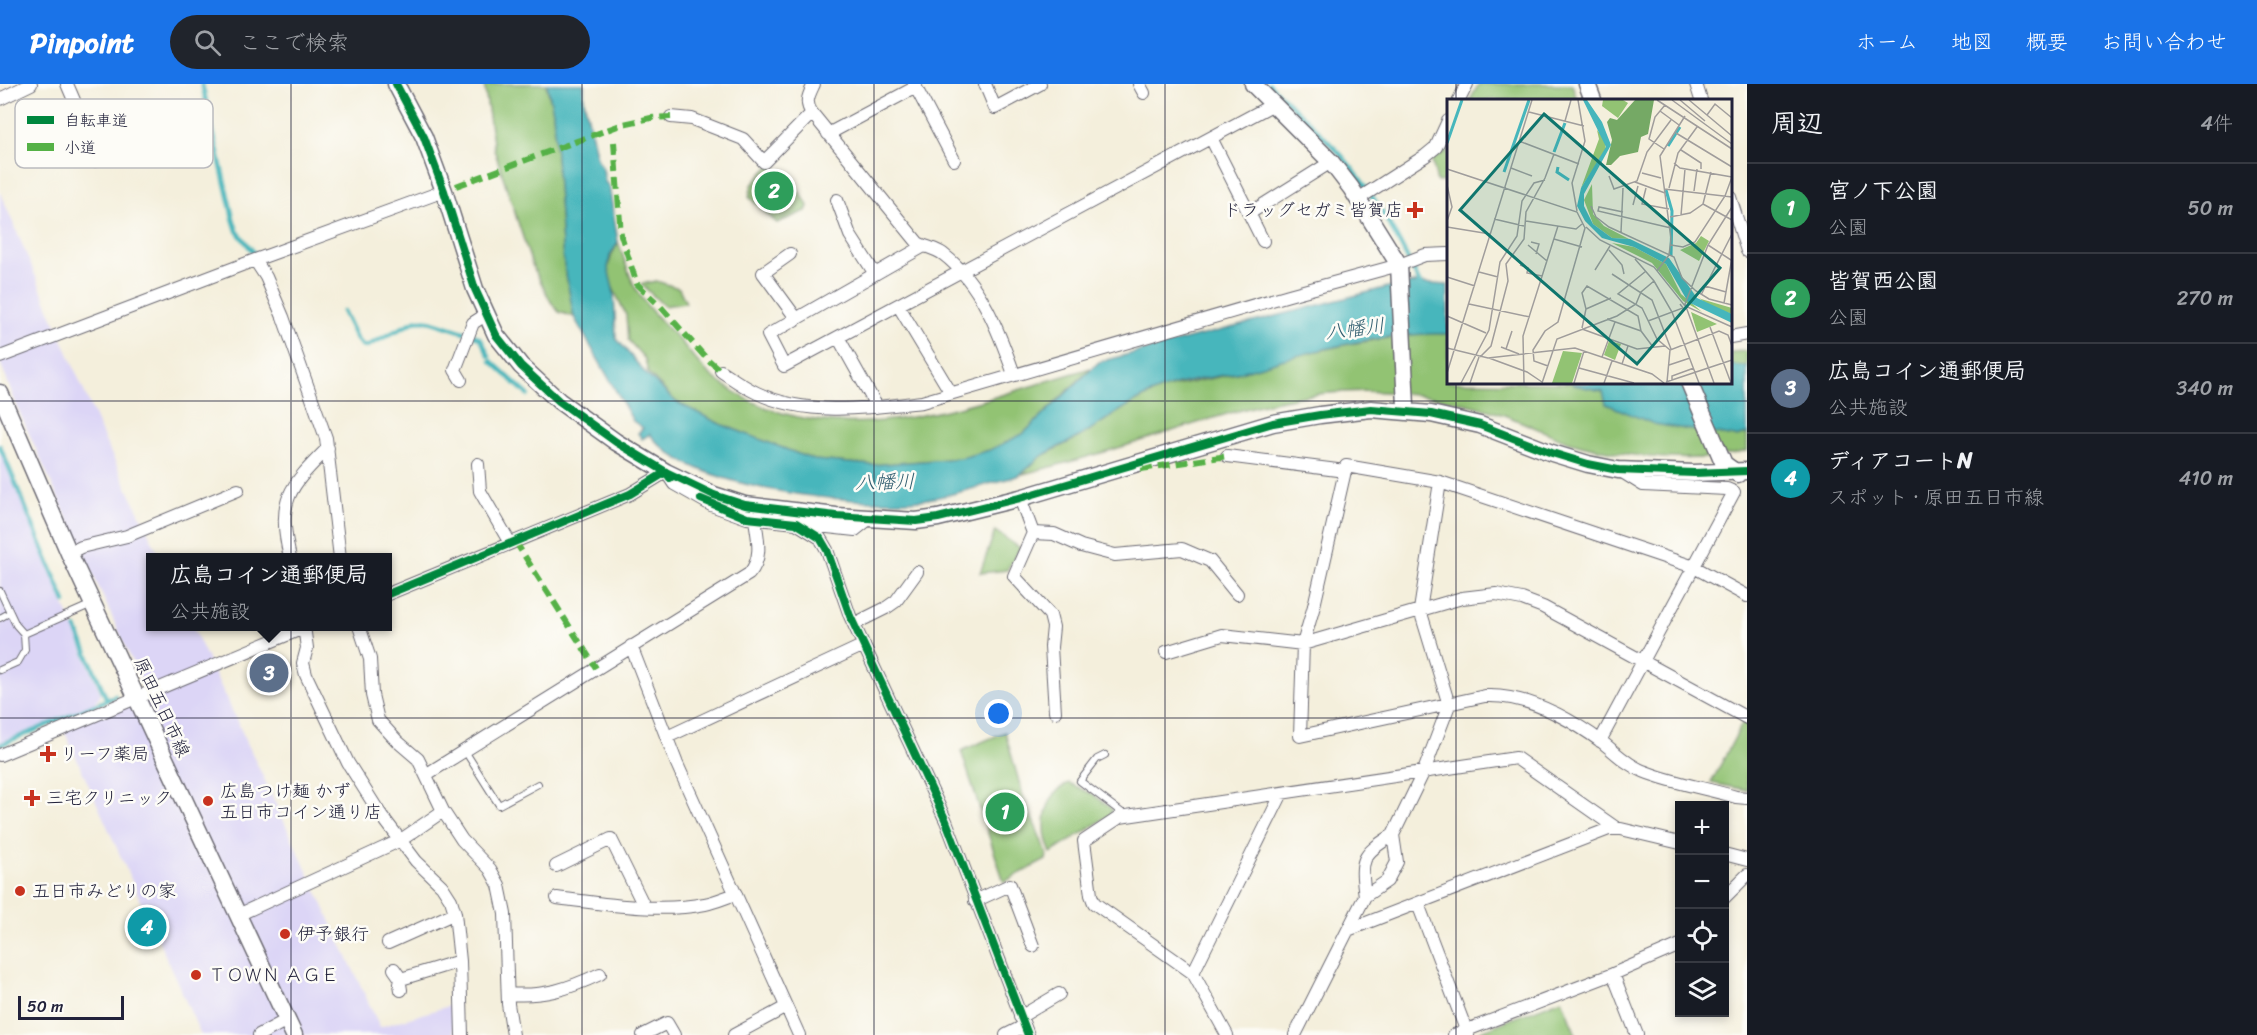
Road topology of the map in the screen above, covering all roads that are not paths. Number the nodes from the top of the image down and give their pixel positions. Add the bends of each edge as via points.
1 (31, 84) edge
2 (67, 84) edge
3 (396, 84) edge
4 (814, 84) edge
5 (985, 84) edge
6 (1040, 84) edge
7 (1253, 84) edge
8 (1467, 84) edge
9 (1587, 84) edge
10 (1696, 84) edge
11 (915, 86) edge
12 (0, 99) edge
13 (73, 99) edge
14 (1460, 99) edge
15 (1593, 99) edge
16 (1701, 99) edge
17 (1272, 105) junction
18 (812, 113) junction
19 (671, 117) dead end
20 (1447, 125) edge
21 (828, 134) junction
22 (1211, 138) junction
23 (954, 160) dead end
24 (1331, 162) junction
25 (444, 191) junction
26 (1365, 195) junction
27 (837, 200) dead end
28 (1732, 200) edge
29 (1250, 213) junction
30 (1263, 241) dead end
31 (924, 246) junction
32 (1747, 251) edge
33 (790, 254) dead end
34 (1447, 254) edge
35 (255, 260) junction
36 (1408, 262) junction
37 (960, 271) junction
38 (875, 274) junction
39 (898, 305) junction
40 (487, 314) junction
41 (796, 318) junction
42 (1747, 334) edge
43 (838, 337) junction
44 (1732, 337) edge
45 (0, 357) edge
46 (721, 371) dead end
47 (1014, 374) junction
48 (461, 380) dead end
49 (1690, 384) edge
50 (0, 393) edge
51 (951, 393) junction
52 (877, 407) junction
53 (1406, 408) junction
54 (328, 448) junction
55 (1227, 456) dead end
56 (478, 464) dead end
57 (1618, 470) junction
58 (1345, 471) junction
59 (666, 472) junction
60 (1739, 472) edge
61 (1440, 482) junction
62 (238, 490) dead end
63 (1020, 498) junction
64 (870, 518) junction
65 (755, 520) junction
66 (796, 523) junction
67 (1033, 533) junction
68 (510, 543) junction
69 (69, 553) junction
70 (289, 553) edge
71 (339, 553) edge
72 (1694, 567) junction
73 (917, 572) dead end
74 (0, 591) edge
75 (392, 592) edge
76 (1237, 594) dead end
77 (1747, 596) edge
78 (93, 604) junction
79 (1420, 610) junction
80 (9, 613) junction
81 (0, 618) edge
82 (854, 624) junction
83 (295, 631) edge
84 (305, 631) edge
85 (360, 631) edge
86 (24, 634) junction
87 (1304, 644) junction
88 (864, 645) junction
89 (631, 646) junction
90 (1166, 652) dead end
91 (1642, 661) junction
92 (0, 670) edge
93 (136, 698) junction
94 (1449, 705) junction
95 (1055, 712) dead end
96 (1747, 718) edge
97 (667, 737) junction
98 (1600, 741) junction
99 (465, 750) junction
100 (0, 755) edge
101 (1105, 755) dead end
102 (1425, 771) junction
103 (427, 774) junction
104 (538, 784) dead end
105 (1282, 793) junction
106 (1747, 798) edge
107 (444, 811) junction
108 (1126, 816) junction
109 (1609, 829) junction
110 (1393, 835) junction
111 (400, 840) junction
112 (1675, 842) edge
113 (1729, 855) edge
114 (1747, 860) edge
115 (556, 866) dead end
116 (1747, 875) edge
117 (736, 894) junction
118 (1729, 894) edge
119 (1365, 896) junction
120 (557, 898) dead end
121 (975, 901) junction
122 (1418, 904) junction
123 (644, 906) junction
124 (455, 913) junction
125 (238, 915) junction
126 (1348, 930) junction
127 (392, 937) dead end
128 (1033, 946) dead end
129 (1675, 947) edge
130 (460, 961) junction
131 (1193, 973) junction
132 (600, 974) dead end
133 (1613, 974) junction
134 (399, 979) dead end
135 (508, 994) junction
136 (1059, 994) dead end
137 (786, 1006) junction
138 (1024, 1026) edge
139 (291, 1028) edge
140 (1463, 1033) edge
141 (259, 1035) edge
142 (462, 1035) edge
143 (513, 1035) edge
144 (643, 1035) edge
145 (674, 1035) edge
146 (734, 1035) edge
147 (799, 1035) edge
148 (1005, 1035) edge
149 (1227, 1035) edge
150 (1295, 1035) edge
151 (1637, 1035) edge

1 - 12 street
2 - 13 street
3 - 25 street via 424,137
4 - 18 street via 807,100
5 - 6 street via 995,108
7 - 17 street
8 - 14 street
9 - 15 street
10 - 16 street
11 - 21 street
11 - 23 street
17 - 22 street
17 - 24 street
18 - 19 street via 764,162 743,139 692,119
18 - 21 street
20 - 26 street via 1436,147
21 - 31 street
22 - 29 street
22 - 37 street
24 - 26 street
24 - 29 street
25 - 35 street
25 - 40 street via 475,290
26 - 36 street
27 - 38 street via 850,235
28 - 32 street
29 - 30 street
31 - 37 street via 942,253
31 - 38 street
33 - 41 street via 763,273
34 - 36 street via 1425,255
35 - 45 street
35 - 54 street via 283,316
36 - 47 street
36 - 53 street
37 - 39 street
37 - 47 street via 994,322
38 - 41 street
39 - 43 street
39 - 51 street
40 - 48 street via 473,323 455,370
40 - 59 street via 496,335 521,366 559,401
41 - 43 street via 768,335 784,366
42 - 44 street
43 - 52 street
46 - 52 street via 747,388 779,401 826,408
47 - 51 street
49 - 60 street
50 - 69 street, 原田五日市線
51 - 52 street via 922,402
53 - 57 street via 1480,425 1552,453
53 - 63 street via 1273,423
54 - 70 street via 298,479 287,497 284,521
54 - 71 street
55 - 58 street
56 - 68 street via 480,490
57 - 60 street
57 - 72 street via 1643,485 1734,492
58 - 61 street via 1346,466
58 - 87 street
59 - 64 street via 745,506
59 - 65 street via 674,484 711,505
59 - 68 street via 630,494
61 - 72 street
61 - 79 street
62 - 69 street via 127,536
63 - 64 street via 916,521
63 - 67 street
64 - 66 street via 855,530
65 - 66 street
65 - 89 street via 758,560 748,574
66 - 82 street via 820,538 827,550
67 - 76 street via 1054,534 1115,555 1182,549 1210,561
67 - 95 street via 1014,576 1053,622 1050,647
68 - 75 street
69 - 78 street, 原田五日市線
72 - 77 street
72 - 91 street
73 - 82 street via 896,601
74 - 80 lane
78 - 86 lane
78 - 93 street, 原田五日市線
79 - 87 street
79 - 91 street via 1462,598 1496,594 1522,599
79 - 94 street
80 - 81 lane
80 - 86 lane
82 - 88 street
83 - 93 street
84 - 111 street via 306,675 348,764
85 - 103 street via 370,659 378,720 418,759
86 - 92 lane via 25,650 18,662
87 - 90 street via 1222,635
87 - 94 street via 1300,736
88 - 97 street
88 - 121 street via 945,821
89 - 97 street
89 - 99 street
91 - 96 street
91 - 98 street
93 - 100 street
93 - 125 street, 原田五日市線
94 - 98 street via 1485,696 1516,698 1554,713
94 - 102 street
97 - 117 street
98 - 106 street via 1643,771
99 - 103 street
99 - 104 lane via 499,805
101 - 108 lane via 1080,781
102 - 105 street
102 - 109 street via 1516,758 1616,828
102 - 110 street
103 - 107 street
105 - 108 street
105 - 131 street
107 - 111 street
107 - 135 street via 499,885 505,914
108 - 131 street via 1084,841 1094,903
109 - 112 street
109 - 122 street
110 - 119 street via 1397,862 1388,880
110 - 119 street via 1371,849 1361,868
111 - 124 street via 442,886
111 - 125 street
113 - 114 street
115 - 123 street via 611,839
116 - 118 street
117 - 123 street via 688,907
117 - 137 street
119 - 126 street
120 - 123 street
121 - 128 street via 1011,885
121 - 138 street
122 - 126 street
122 - 140 street
124 - 127 street
124 - 130 street
125 - 139 street, 原田五日市線
126 - 150 street
129 - 133 street
130 - 134 street
130 - 142 street
131 - 149 street
132 - 135 street via 566,990
133 - 140 street
133 - 151 street
135 - 143 street
136 - 138 street
137 - 146 street
137 - 147 street
138 - 148 street
139 - 141 street
144 - 145 street via 667,1023

